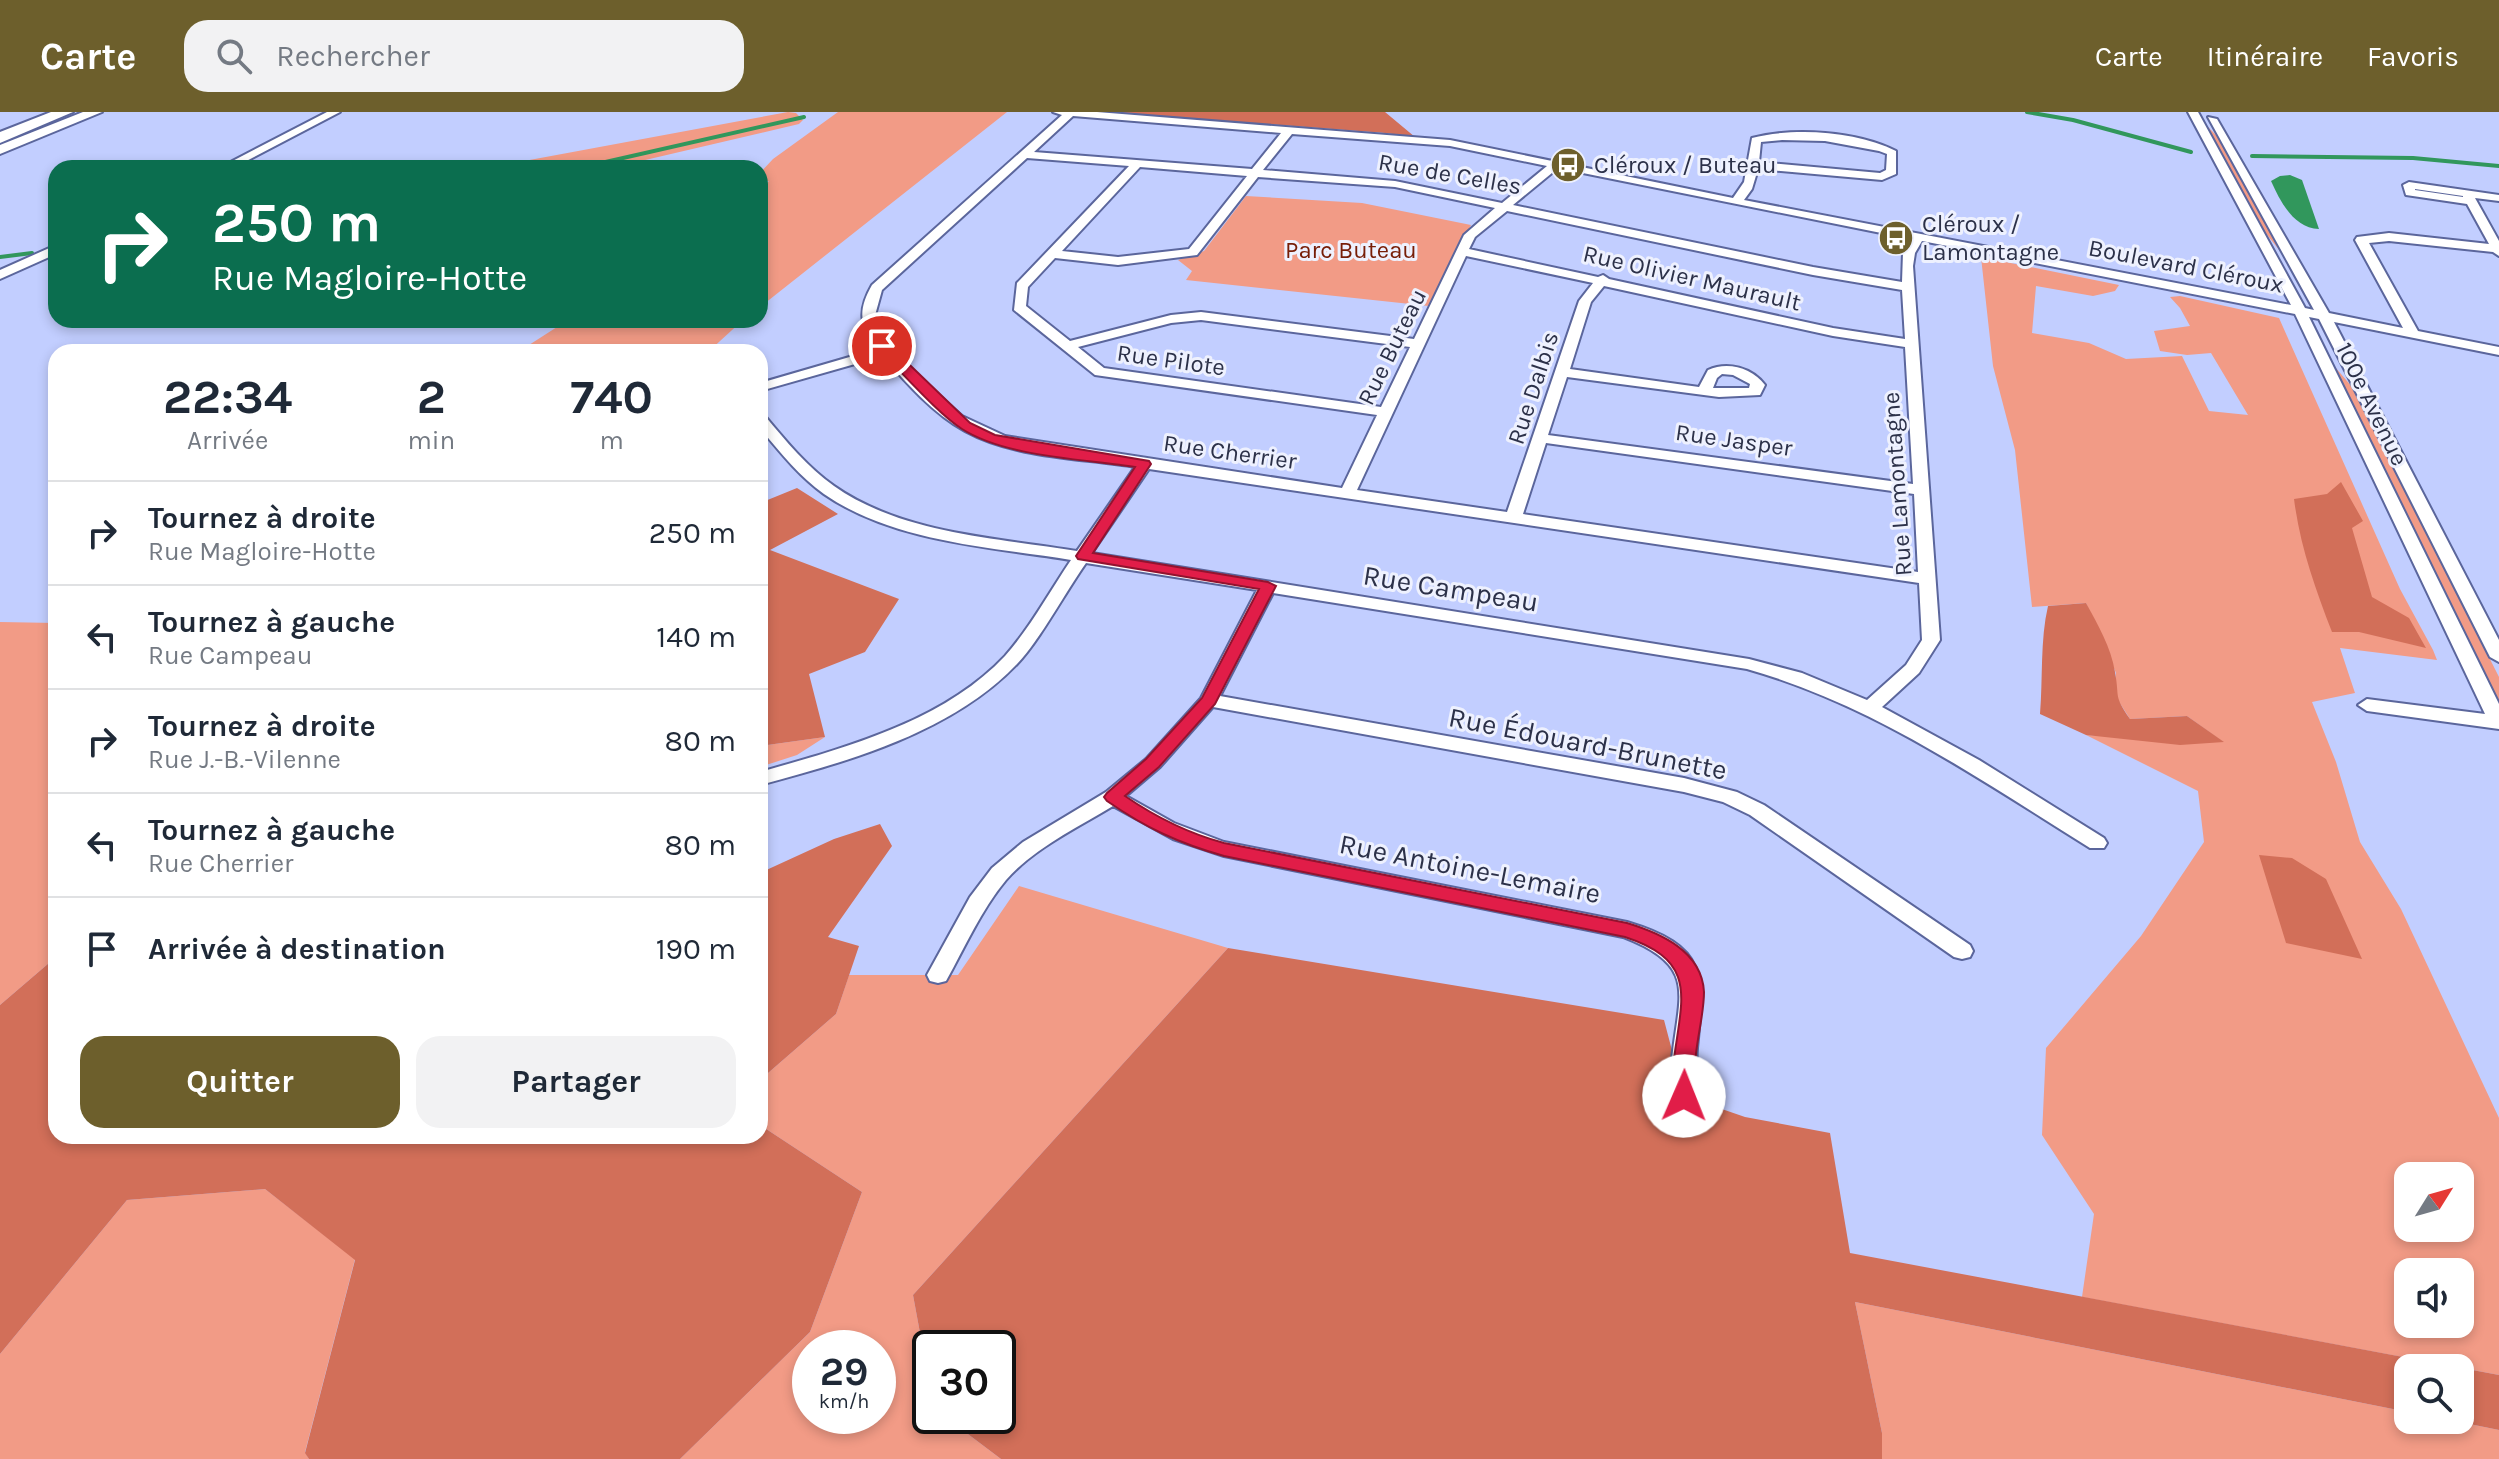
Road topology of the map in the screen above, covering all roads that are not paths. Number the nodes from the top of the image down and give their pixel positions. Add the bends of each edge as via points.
1 (65, 112) edge
2 (95, 112) edge
3 (335, 112) edge
4 (1058, 112) edge
5 (2193, 112) edge
6 (2209, 112) edge
7 (1071, 113) edge
8 (1290, 129) junction
9 (0, 138) edge
10 (0, 150) edge
11 (1026, 155) junction
12 (241, 160) edge
13 (1138, 163) junction
14 (1555, 165) junction
15 (1752, 165) junction
16 (1256, 172) junction
17 (2499, 198) edge
18 (1735, 202) junction
19 (1504, 206) junction
20 (1918, 237) junction
21 (1462, 251) junction
22 (2498, 251) edge
23 (48, 253) edge
24 (1053, 254) junction
25 (0, 275) edge
26 (1603, 279) junction
27 (1909, 287) junction
28 (2299, 312) junction
29 (2324, 316) junction
30 (2413, 333) junction
31 (1420, 344) junction
32 (1912, 344) junction
33 (1066, 346) junction
34 (886, 351) junction
35 (2499, 351) edge
36 (1563, 372) junction
37 (768, 385) edge
38 (1705, 390) dead end
39 (1385, 412) junction
40 (768, 435) edge
41 (1540, 438) junction
42 (1144, 464) junction
43 (1921, 490) junction
44 (1348, 492) junction
45 (1514, 516) junction
46 (1084, 556) junction
47 (1928, 579) junction
48 (1268, 586) junction
49 (2499, 657) edge
50 (1209, 700) junction
51 (1870, 707) junction
52 (2499, 722) edge
53 (2499, 735) edge
54 (768, 777) edge
55 (1113, 797) junction
56 (2097, 843) dead end
57 (1962, 951) dead end
58 (938, 975) dead end
59 (1684, 1096) dead end

1 - 9 highway
2 - 10 main road
3 - 12 street
4 - 7 street, Boulevard Cléroux
5 - 28 street, 100e Avenue
6 - 29 street, 100e Avenue
7 - 8 street, Boulevard Cléroux
7 - 11 street, Rue Cherrier
8 - 14 street, Boulevard Cléroux via 1450,143
8 - 16 street
11 - 13 street, Rue de Celles
11 - 34 street, Rue Cherrier via 877,288 868,324
13 - 16 street, Rue de Celles
13 - 24 street, Rue Pilote
14 - 18 street, Boulevard Cléroux
14 - 19 street, Rue Buteau
15 - 15 street via 1756,140 1770,136 1879,146 1892,153 1892,172 1882,177
15 - 18 street via 1749,188
16 - 19 street, Rue de Celles via 1395,184
16 - 24 street via 1188,255 1118,261
17 - 22 street via 2468,197
18 - 20 street, Boulevard Cléroux
19 - 21 street, Rue Buteau via 1476,228
19 - 27 street, Rue de Celles
20 - 27 street, Rue Lamontagne via 1909,253
20 - 28 street, Boulevard Cléroux
21 - 26 street, Rue Olivier Maurault
21 - 31 street, Rue Buteau
22 - 30 street via 2389,237 2361,240
23 - 25 street
24 - 33 street, Rue Pilote via 1022,286 1019,307
26 - 32 street, Rue Olivier Maurault via 1833,332
26 - 36 street, Rue Dalbis via 1585,301
27 - 32 street, Rue Lamontagne
28 - 29 street, Boulevard Cléroux
28 - 52 street, 100e Avenue
29 - 30 street, Boulevard Cléroux
29 - 49 street, 100e Avenue
30 - 35 street, Boulevard Cléroux
31 - 33 street via 1201,316
31 - 39 street, Rue Buteau
32 - 43 street, Rue Lamontagne
33 - 39 street, Rue Pilote via 1091,367 1112,374
34 - 37 street
34 - 42 street, Rue Cherrier via 965,426 990,437
36 - 38 street
36 - 41 street, Rue Dalbis
39 - 44 street, Rue Buteau
40 - 46 street, Rue Campeau via 773,445 829,489 874,513 951,535
41 - 43 street, Rue Jasper
41 - 45 street, Rue Dalbis
42 - 44 street, Rue Cherrier
42 - 46 street
43 - 47 street, Rue Lamontagne
44 - 45 street, Rue Cherrier
45 - 47 street, Rue Cherrier
46 - 48 street, Rue Campeau
46 - 54 street via 1012,659 983,686 951,708 871,745
47 - 51 street, Rue Lamontagne via 1931,640 1922,660
48 - 50 street
48 - 51 street, Rue Campeau via 1749,664 1792,674
50 - 55 street via 1153,763
50 - 57 street, Rue Édouard-Brunette via 1730,797 1767,816
51 - 56 street, Rue Campeau
52 - 53 street via 2371,711
55 - 58 street via 1030,847 1000,873
55 - 59 street, Rue Antoine-Lemaire via 1151,823 1224,849 1655,939 1678,958 1693,992

